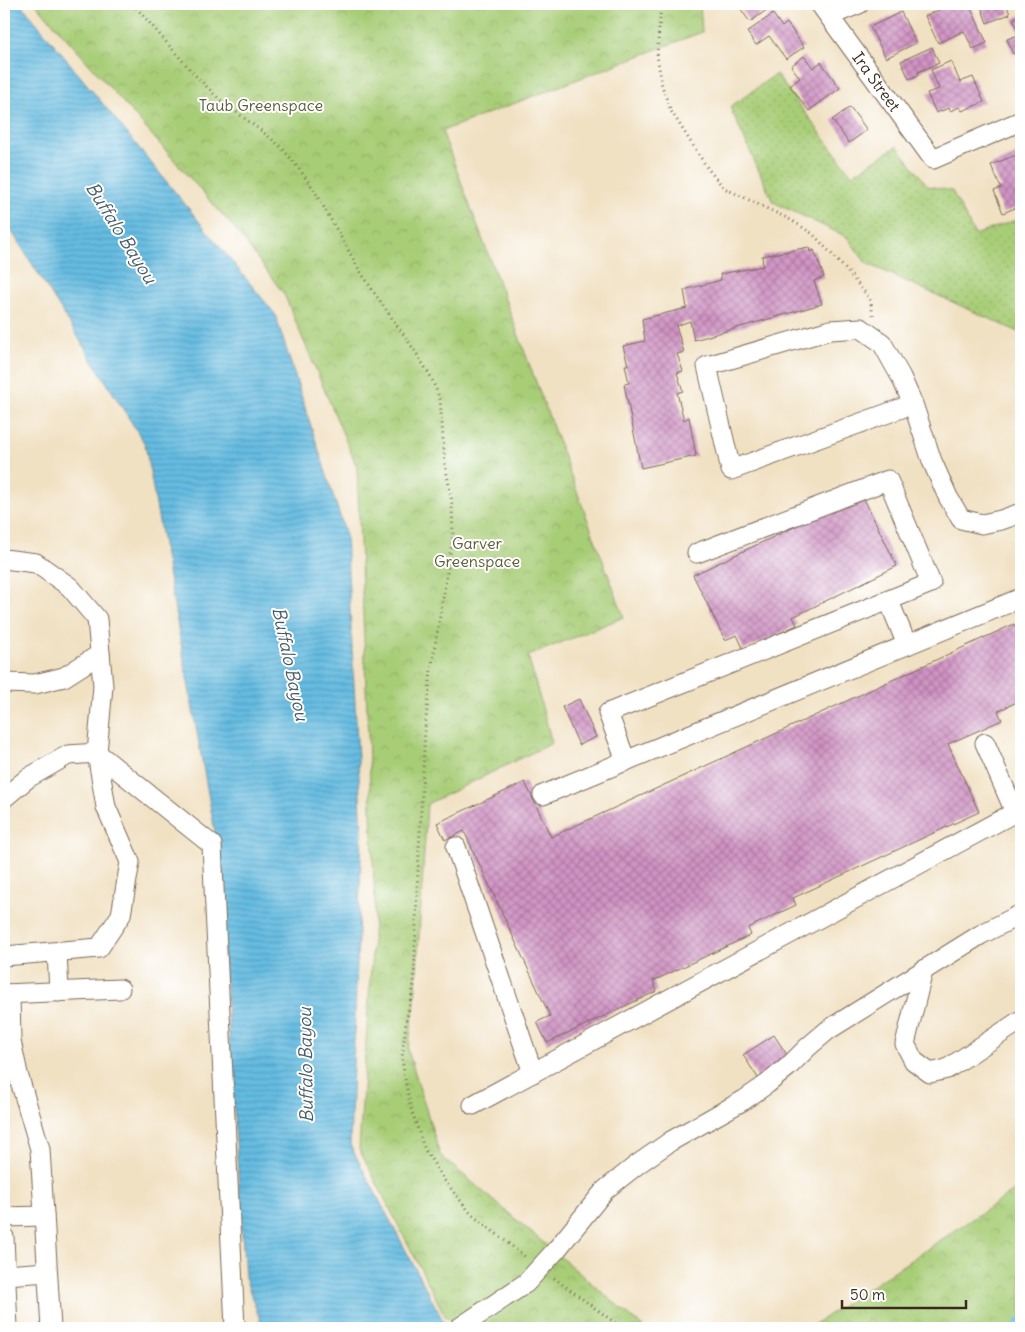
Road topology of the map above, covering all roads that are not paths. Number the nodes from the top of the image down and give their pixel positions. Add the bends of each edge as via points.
1 (859, 4) edge
2 (825, 10) edge
3 (1021, 121) edge
4 (913, 404) junction
5 (1021, 514) edge
6 (698, 553) dead end
7 (4, 559) edge
8 (1021, 598) edge
9 (889, 601) junction
10 (907, 645) junction
11 (100, 654) junction
12 (4, 683) edge
13 (985, 743) dead end
14 (97, 753) junction
15 (626, 761) junction
16 (543, 795) dead end
17 (4, 798) edge
18 (1018, 810) edge
19 (456, 846) dead end
20 (1021, 914) edge
21 (57, 952) junction
22 (4, 956) edge
23 (923, 971) junction
24 (120, 988) dead end
25 (59, 992) junction
26 (7, 994) edge
27 (1021, 1020) edge
28 (533, 1073) junction
29 (473, 1105) dead end
30 (44, 1216) junction
31 (4, 1217) edge
32 (4, 1237) edge
33 (47, 1272) junction
34 (6, 1275) junction
35 (8, 1328) edge
36 (50, 1328) edge
37 (235, 1328) edge
38 (459, 1328) edge

1 - 2 street
2 - 3 street, Ira Street via 933,159
4 - 4 street via 882,343 861,328 830,330 707,366 731,470
4 - 5 street via 932,461 961,518 982,524
6 - 9 street via 888,480 931,584
7 - 11 street via 36,563 70,588 97,619
8 - 10 street
9 - 10 street
9 - 15 street via 608,713
10 - 15 street
11 - 12 street via 64,676 35,684
11 - 14 street via 103,686
13 - 18 street
14 - 17 street via 68,755 28,778
14 - 21 street via 106,807 130,862 121,915 98,948
14 - 37 street via 212,845
15 - 16 street
18 - 28 street
19 - 28 street
20 - 23 street
21 - 22 street
21 - 25 street
23 - 27 street via 905,1044 914,1061 930,1073 947,1069
23 - 38 street via 828,1030 789,1066 744,1100 671,1140 638,1164 605,1190 526,1283
24 - 25 street
25 - 26 street
26 - 30 street via 18,1074 40,1149
28 - 29 street
30 - 31 street
30 - 33 street
32 - 34 street
33 - 34 street
33 - 36 street
34 - 35 street

